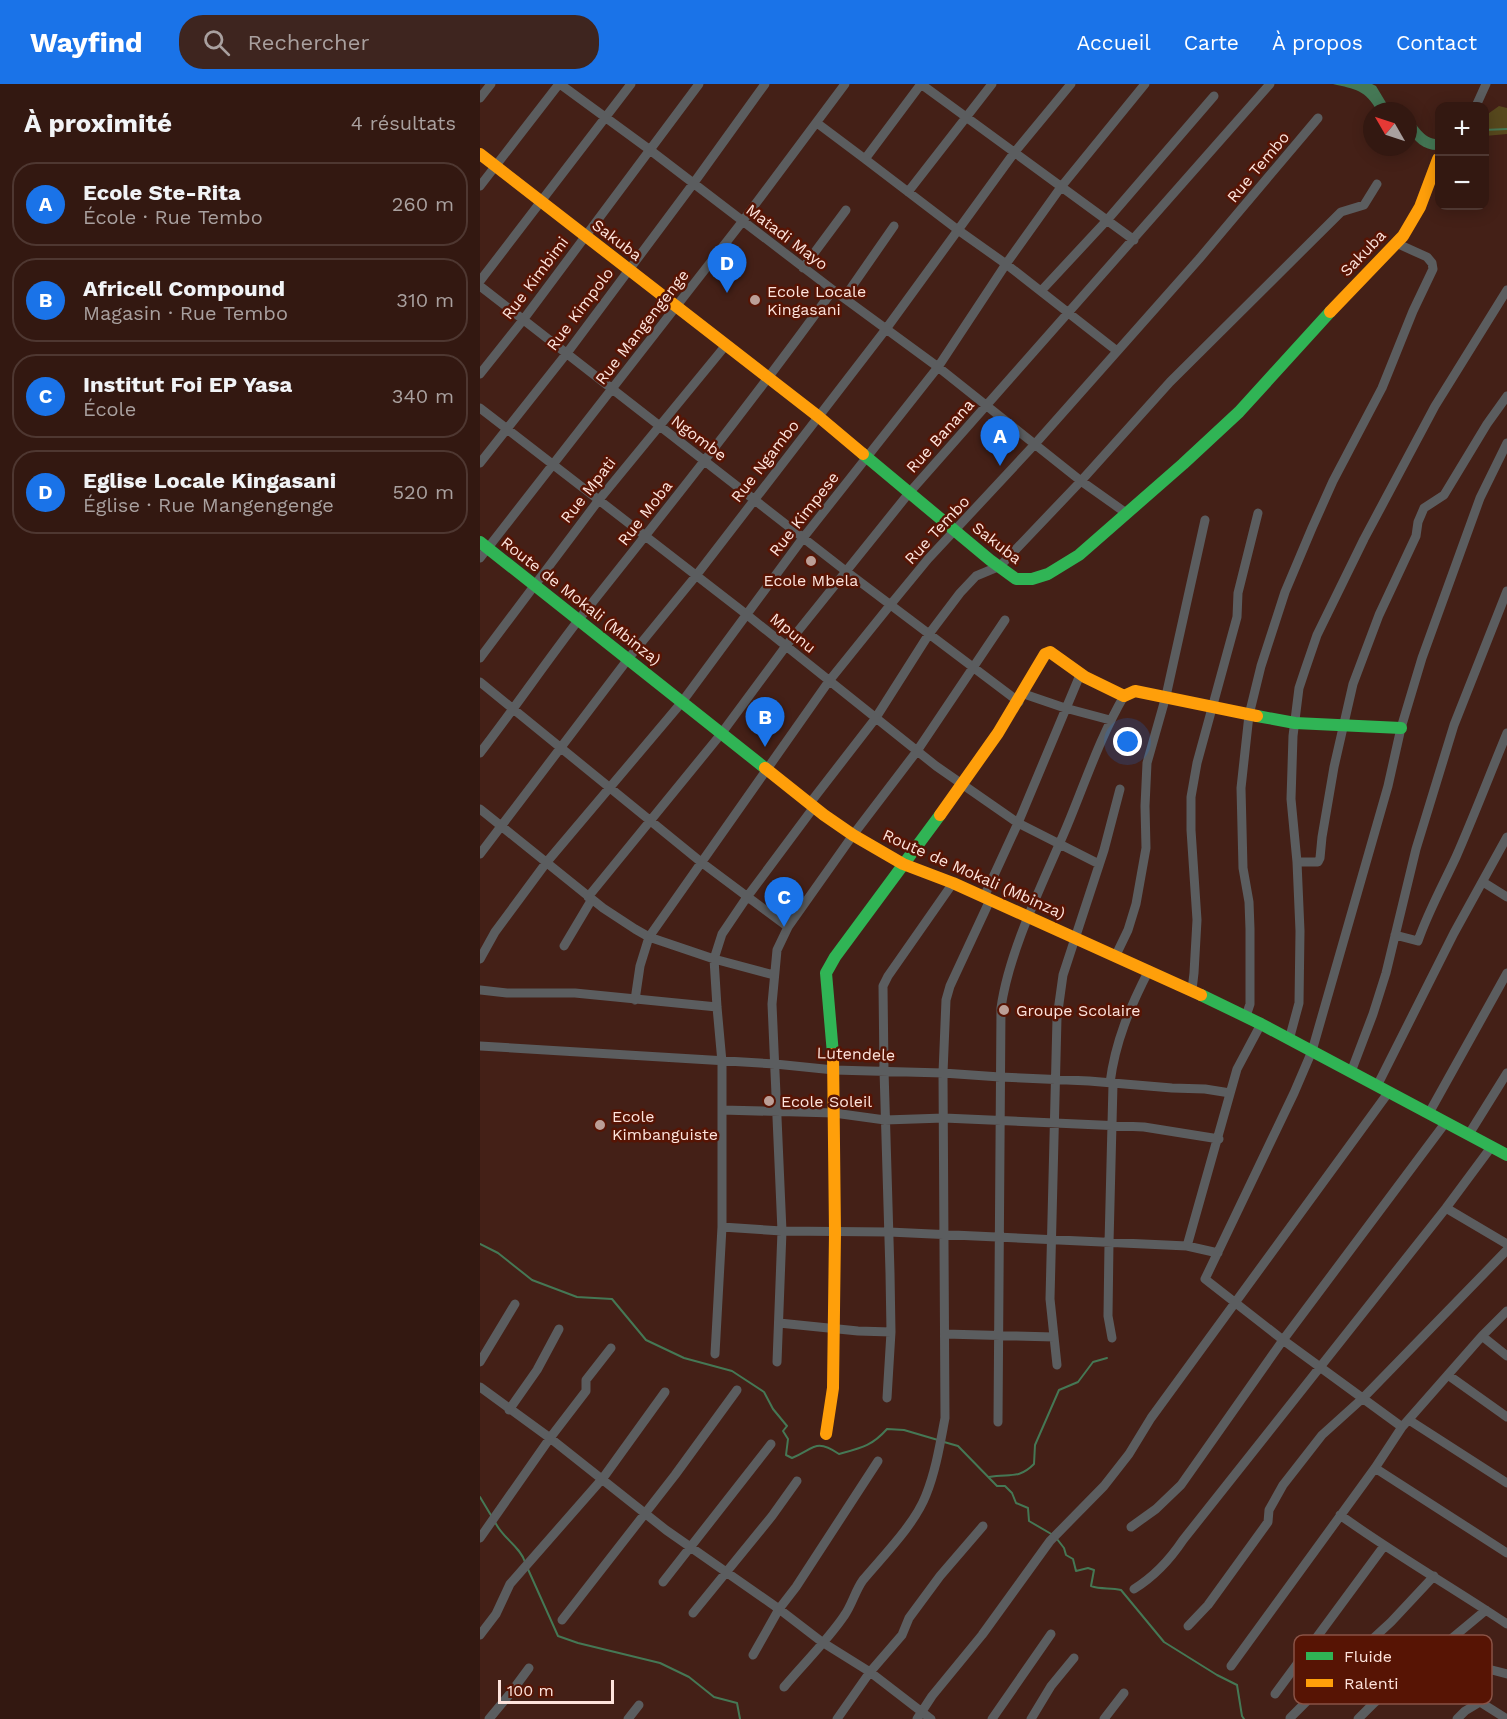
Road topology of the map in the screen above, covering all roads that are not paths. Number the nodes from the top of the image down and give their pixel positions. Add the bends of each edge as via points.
1 (491, 84) edge
2 (559, 84) edge
3 (631, 84) edge
4 (699, 84) edge
5 (765, 84) edge
6 (845, 84) edge
7 (921, 84) edge
8 (992, 84) edge
9 (1071, 84) edge
10 (1145, 84) edge
11 (1270, 84) edge
12 (1486, 84) edge
13 (1214, 96) dead end
14 (480, 98) edge
15 (1478, 102) edge
16 (966, 117) junction
17 (1318, 118) dead end
18 (606, 119) junction
19 (817, 123) junction
20 (650, 150) junction
21 (1014, 153) junction
22 (480, 154) edge
23 (865, 159) junction
24 (495, 166) junction
25 (1435, 166) edge
26 (693, 184) junction
27 (1377, 184) dead end
28 (480, 186) edge
29 (1062, 187) junction
30 (908, 192) junction
31 (541, 202) junction
32 (846, 210) dead end
33 (1107, 219) junction
34 (742, 222) junction
35 (894, 226) dead end
36 (957, 230) junction
37 (585, 236) junction
38 (1134, 240) junction
39 (1396, 243) junction
40 (1006, 264) junction
41 (803, 268) junction
42 (629, 269) junction
43 (480, 280) edge
44 (480, 286) edge
45 (833, 290) junction
46 (1507, 290) edge
47 (1041, 291) junction
48 (844, 298) junction
49 (678, 306) junction
50 (1067, 312) junction
51 (523, 320) junction
52 (886, 329) junction
53 (726, 345) junction
54 (1117, 351) junction
55 (567, 353) junction
56 (938, 367) junction
57 (480, 374) edge
58 (769, 378) junction
59 (612, 390) junction
60 (1507, 396) edge
61 (987, 406) junction
62 (480, 408) edge
63 (819, 417) junction
64 (658, 426) junction
65 (506, 429) junction
66 (1507, 443) edge
67 (1035, 444) junction
68 (868, 458) junction
69 (704, 461) junction
70 (480, 463) edge
71 (552, 465) junction
72 (1081, 481) junction
73 (909, 493) junction
74 (755, 500) junction
75 (598, 501) junction
76 (1126, 513) junction
77 (1258, 513) dead end
78 (1205, 520) dead end
79 (956, 532) junction
80 (646, 538) junction
81 (803, 538) junction
82 (483, 549) edge
83 (1000, 566) junction
84 (847, 572) junction
85 (695, 577) junction
86 (535, 584) junction
87 (1507, 591) edge
88 (891, 604) junction
89 (746, 614) junction
90 (580, 619) junction
91 (1005, 620) dead end
92 (929, 634) junction
93 (786, 646) junction
94 (480, 658) edge
95 (628, 659) junction
96 (974, 669) junction
97 (1080, 675) junction
98 (829, 681) junction
99 (480, 682) edge
100 (1124, 696) junction
101 (1166, 696) junction
102 (1021, 698) junction
103 (682, 702) junction
104 (1065, 708) junction
105 (1212, 708) junction
106 (514, 709) junction
107 (1249, 715) junction
108 (876, 719) junction
109 (1110, 720) junction
110 (1295, 723) junction
111 (1344, 724) junction
112 (1401, 728) junction
113 (1507, 733) edge
114 (721, 734) junction
115 (561, 747) junction
116 (917, 751) junction
117 (480, 753) edge
118 (766, 769) junction
119 (962, 784) junction
120 (609, 787) junction
121 (1120, 789) dead end
122 (812, 805) junction
123 (480, 809) edge
124 (650, 821) junction
125 (1018, 823) junction
126 (502, 827) junction
127 (853, 835) junction
128 (1507, 837) edge
129 (1059, 845) junction
130 (480, 854) edge
131 (701, 862) junction
132 (1297, 862) junction
133 (546, 863) junction
134 (903, 864) junction
135 (1099, 864) junction
136 (1484, 882) junction
137 (953, 883) junction
138 (747, 897) junction
139 (1507, 897) edge
140 (590, 898) junction
141 (987, 899) junction
142 (1029, 917) junction
143 (788, 927) junction
144 (1395, 935) junction
145 (649, 937) junction
146 (1075, 938) junction
147 (564, 946) dead end
148 (1115, 957) junction
149 (480, 959) edge
150 (714, 959) junction
151 (1149, 970) junction
152 (1507, 973) edge
153 (774, 975) junction
154 (480, 990) edge
155 (1192, 990) junction
156 (635, 1000) junction
157 (717, 1007) junction
158 (1246, 1016) junction
159 (1261, 1024) junction
160 (1289, 1040) junction
161 (480, 1046) edge
162 (1312, 1052) junction
163 (722, 1062) junction
164 (774, 1064) junction
165 (834, 1070) junction
166 (884, 1070) junction
167 (1351, 1072) junction
168 (943, 1073) junction
169 (1507, 1073) edge
170 (1000, 1077) junction
171 (1056, 1080) junction
172 (1111, 1083) junction
173 (1382, 1090) junction
174 (1230, 1093) junction
175 (722, 1110) junction
176 (777, 1112) junction
177 (834, 1113) junction
178 (1429, 1113) junction
179 (944, 1118) junction
180 (885, 1120) junction
181 (1000, 1121) junction
182 (1446, 1122) junction
183 (1055, 1123) junction
184 (1111, 1126) junction
185 (1469, 1134) junction
186 (1219, 1139) junction
187 (1492, 1146) junction
188 (1507, 1155) edge
189 (1446, 1208) junction
190 (723, 1227) junction
191 (782, 1231) junction
192 (890, 1232) junction
193 (835, 1233) junction
194 (945, 1235) junction
195 (999, 1236) junction
196 (1051, 1239) junction
197 (1109, 1243) junction
198 (1507, 1244) edge
199 (1187, 1246) junction
200 (1507, 1250) edge
201 (1218, 1253) junction
202 (515, 1304) dead end
203 (1236, 1304) junction
204 (1507, 1311) edge
205 (779, 1323) junction
206 (834, 1328) junction
207 (559, 1329) dead end
208 (891, 1332) junction
209 (945, 1334) junction
210 (999, 1335) junction
211 (1482, 1336) junction
212 (1054, 1337) junction
213 (1112, 1338) dead end
214 (1283, 1340) junction
215 (611, 1348) dead end
216 (715, 1354) dead end
217 (1507, 1356) edge
218 (480, 1362) edge
219 (777, 1362) dead end
220 (1057, 1365) dead end
221 (1321, 1368) junction
222 (1448, 1375) junction
223 (480, 1387) edge
224 (738, 1390) dead end
225 (665, 1392) dead end
226 (887, 1398) dead end
227 (1363, 1398) junction
228 (509, 1410) junction
229 (1507, 1417) edge
230 (998, 1422) dead end
231 (1405, 1423) junction
232 (826, 1434) dead end
233 (550, 1438) junction
234 (771, 1444) dead end
235 (878, 1461) dead end
236 (1375, 1468) junction
237 (603, 1478) junction
238 (796, 1481) dead end
239 (1507, 1483) edge
240 (644, 1514) junction
241 (1340, 1515) junction
242 (983, 1526) dead end
243 (1131, 1527) dead end
244 (480, 1538) edge
245 (1384, 1546) junction
246 (691, 1548) junction
247 (1507, 1553) edge
248 (726, 1571) junction
249 (1434, 1576) junction
250 (663, 1582) dead end
251 (1134, 1590) dead end
252 (779, 1609) junction
253 (1486, 1610) junction
254 (693, 1613) dead end
255 (562, 1620) dead end
256 (1507, 1624) edge
257 (1188, 1626) dead end
258 (1051, 1634) dead end
259 (480, 1635) edge
260 (1318, 1635) edge
261 (1377, 1635) edge
262 (1456, 1635) edge
263 (822, 1642) junction
264 (753, 1655) dead end
265 (1074, 1658) dead end
266 (1231, 1666) dead end
267 (529, 1668) dead end
268 (1294, 1668) edge
269 (1492, 1670) edge
270 (870, 1672) junction
271 (1507, 1674) edge
272 (784, 1687) dead end
273 (1124, 1693) dead end
274 (1275, 1694) dead end
275 (1304, 1704) edge
276 (1373, 1704) edge
277 (1477, 1704) edge
278 (1483, 1704) edge
279 (639, 1705) dead end
280 (480, 1714) edge
281 (920, 1716) edge
282 (1290, 1718) edge
283 (487, 1719) edge
284 (628, 1719) edge
285 (837, 1719) edge
286 (931, 1719) edge
287 (992, 1719) edge
288 (1031, 1719) edge
289 (1104, 1719) edge
290 (1358, 1719) edge
291 (1457, 1719) edge
292 (1507, 1719) edge

1 - 14 street
2 - 18 street, Matadi Mayo
2 - 24 street
3 - 18 street
4 - 20 street, Rue Kimbimi
5 - 26 street, Rue Kimpolo
6 - 19 street, Rue Mangengenge
7 - 16 street
7 - 23 street
8 - 16 street
9 - 21 street, Rue Ngambo
10 - 29 street, Rue Kimpese
11 - 38 street, Rue Banana
12 - 15 street
13 - 33 street
16 - 21 street
16 - 30 street
17 - 54 street, Rue Tembo
18 - 20 street, Matadi Mayo
18 - 31 street
19 - 23 street
19 - 34 street, Rue Mangengenge
20 - 26 street, Matadi Mayo
20 - 37 street, Rue Kimbimi
21 - 29 street
21 - 36 street, Rue Ngambo
22 - 24 street, Sakuba
23 - 30 street
24 - 28 street
24 - 31 street, Sakuba
25 - 39 street, Sakuba via 1412,222
26 - 34 street, Matadi Mayo
26 - 42 street, Rue Kimpolo
27 - 72 street via 1364,205 1341,212 1170,382
29 - 33 street
29 - 40 street, Rue Kimpese
30 - 36 street
31 - 37 street, Sakuba
31 - 43 street
32 - 41 street
33 - 38 street
33 - 47 street
34 - 41 street, Matadi Mayo
34 - 49 street, Rue Mangengenge
35 - 48 street
36 - 40 street
36 - 52 street, Rue Ngambo
37 - 42 street, Sakuba
37 - 51 street, Rue Kimbimi
38 - 50 street, Rue Banana
39 - 76 street, Sakuba via 1239,412
39 - 107 street via 1427,257 1432,269 1382,388 1312,528 1278,613
40 - 47 street
40 - 56 street, Rue Kimpese
41 - 45 street, Matadi Mayo
42 - 49 street, Sakuba
42 - 55 street, Rue Kimpolo
44 - 51 street, Ngombe
45 - 48 street, Matadi Mayo
45 - 58 street, Rue Moba
46 - 110 street via 1435,406 1359,548 1317,635 1299,688
47 - 50 street
48 - 52 street, Matadi Mayo
49 - 53 street, Sakuba
49 - 59 street, Rue Mangengenge
50 - 54 street
50 - 61 street, Rue Banana
51 - 55 street, Ngombe
51 - 57 street, Rue Kimbimi
52 - 56 street, Matadi Mayo
52 - 63 street, Rue Ngambo
53 - 58 street, Sakuba
53 - 64 street, Rue Mpati
54 - 67 street, Rue Tembo
55 - 59 street, Ngombe
55 - 65 street, Rue Kimpolo
56 - 61 street, Matadi Mayo
56 - 68 street, Rue Kimpese
58 - 63 street, Sakuba
58 - 69 street, Rue Moba
59 - 64 street, Ngombe
59 - 71 street, Rue Mangengenge
60 - 111 street via 1444,495 1428,504 1421,514 1416,536 1379,615 1353,684
61 - 67 street, Matadi Mayo
61 - 73 street, Rue Banana
62 - 65 street, Mpunu
63 - 68 street, Sakuba
63 - 74 street, Rue Ngambo
64 - 69 street, Ngombe
64 - 75 street, Rue Mpati
65 - 70 street, Rue Kimpolo
65 - 71 street, Mpunu
66 - 112 street via 1480,498 1434,621
67 - 72 street, Matadi Mayo
67 - 79 street, Rue Tembo
68 - 73 street, Sakuba
68 - 81 street, Rue Kimpese
69 - 74 street, Ngombe
69 - 80 street, Rue Moba
71 - 75 street, Mpunu
71 - 82 street, Rue Mangengenge
72 - 76 street, Matadi Mayo
72 - 83 street
73 - 79 street, Sakuba
73 - 84 street, Rue Banana
74 - 81 street, Ngombe
74 - 85 street, Rue Ngambo
75 - 80 street, Mpunu
75 - 86 street, Rue Mpati
76 - 83 street, Sakuba via 1078,555 1047,574 1016,579
77 - 105 street via 1238,593 1237,616
78 - 101 street
79 - 83 street, Sakuba
79 - 88 street, Rue Tembo
80 - 85 street, Mpunu
80 - 90 street, Rue Moba
81 - 84 street, Ngombe
81 - 89 street, Rue Kimpese
82 - 86 street, Route de Mokali (Mbinza)
83 - 92 street via 976,576
84 - 88 street, Ngombe
84 - 93 street, Rue Banana
85 - 89 street, Mpunu
85 - 95 street, Rue Ngambo
86 - 90 street, Route de Mokali (Mbinza)
86 - 94 street, Rue Mpati
87 - 144 street via 1454,725 1416,849
88 - 92 street, Ngombe
88 - 98 street, Rue Tembo
89 - 93 street, Mpunu
89 - 103 street, Rue Kimpese
90 - 95 street, Route de Mokali (Mbinza)
90 - 106 street, Rue Moba
91 - 96 street
92 - 96 street, Ngombe
92 - 108 street
93 - 98 street, Mpunu
93 - 114 street, Rue Banana
95 - 103 street, Route de Mokali (Mbinza)
95 - 115 street, Rue Ngambo
96 - 102 street, Ngombe
96 - 116 street
97 - 100 street via 1098,687
97 - 102 street via 1050,652
97 - 104 street
98 - 108 street, Mpunu
98 - 118 street, Rue Tembo
99 - 106 street
100 - 101 street via 1135,691
100 - 109 street
101 - 105 street
101 - 148 street via 1147,763 1146,848 1136,904
102 - 104 street, Ngombe
102 - 119 street
103 - 114 street, Route de Mokali (Mbinza)
103 - 120 street, Rue Kimpese
104 - 109 street, Ngombe
104 - 125 street
105 - 107 street
105 - 155 street via 1191,797 1197,920
106 - 115 street
106 - 117 street, Rue Moba
107 - 110 street
107 - 158 street via 1240,807 1250,929 1250,1004
108 - 116 street, Mpunu
108 - 122 street
109 - 129 street
110 - 111 street
110 - 132 street via 1291,799
111 - 112 street
111 - 132 street via 1320,858 1318,862
112 - 162 street
113 - 144 street via 1418,941
114 - 118 street, Route de Mokali (Mbinza)
114 - 124 street, Rue Banana
115 - 120 street
115 - 126 street, Rue Ngambo
116 - 119 street, Mpunu
116 - 127 street
118 - 122 street, Route de Mokali (Mbinza)
118 - 131 street, Rue Tembo
119 - 125 street, Mpunu
119 - 134 street
120 - 124 street
120 - 133 street, Rue Kimpese
121 - 135 street
122 - 127 street, Route de Mokali (Mbinza)
122 - 138 street
123 - 126 street
124 - 131 street
124 - 140 street, Rue Banana
125 - 129 street, Mpunu
125 - 141 street
126 - 130 street, Rue Ngambo
126 - 133 street
127 - 134 street, Route de Mokali (Mbinza)
127 - 143 street
128 - 136 street
129 - 135 street, Mpunu
129 - 142 street
131 - 138 street
131 - 145 street, Rue Tembo
132 - 160 street via 1299,1003
133 - 140 street
133 - 149 street, Rue Kimpese
134 - 137 street, Route de Mokali (Mbinza)
134 - 165 street via 826,973
135 - 146 street
136 - 139 street
136 - 173 street via 1454,933
137 - 141 street, Route de Mokali (Mbinza)
137 - 166 street via 883,986
138 - 143 street
138 - 150 street via 722,934
140 - 145 street
140 - 147 street, Rue Banana
141 - 142 street, Route de Mokali (Mbinza)
141 - 168 street via 946,1000
142 - 146 street, Route de Mokali (Mbinza)
142 - 170 street via 1004,993
143 - 153 street via 777,950
144 - 167 street via 1373,1014
145 - 150 street
145 - 156 street, Rue Tembo
146 - 148 street, Route de Mokali (Mbinza)
146 - 171 street via 1063,975 1057,1018
148 - 151 street, Route de Mokali (Mbinza)
150 - 153 street
150 - 157 street
151 - 155 street, Route de Mokali (Mbinza)
151 - 172 street via 1113,1057
152 - 178 street
153 - 164 street
154 - 156 street via 575,993
155 - 158 street, Route de Mokali (Mbinza)
156 - 157 street
157 - 163 street
158 - 159 street, Route de Mokali (Mbinza)
159 - 160 street, Route de Mokali (Mbinza)
159 - 174 street via 1237,1069
160 - 162 street, Route de Mokali (Mbinza)
161 - 163 street, Lutendele
162 - 167 street, Route de Mokali (Mbinza)
162 - 201 street
163 - 164 street, Lutendele
163 - 175 street
164 - 165 street, Lutendele
164 - 176 street
165 - 166 street, Lutendele
165 - 177 street
166 - 168 street, Lutendele
166 - 180 street
167 - 173 street, Route de Mokali (Mbinza)
168 - 170 street, Lutendele
168 - 179 street
169 - 185 street
170 - 171 street, Lutendele
170 - 181 street
171 - 172 street, Lutendele
171 - 183 street
172 - 174 street, Lutendele
172 - 184 street
173 - 178 street, Route de Mokali (Mbinza)
173 - 203 street
174 - 186 street
175 - 176 street
175 - 190 street
176 - 177 street
176 - 191 street
177 - 180 street
177 - 193 street
178 - 182 street, Route de Mokali (Mbinza)
179 - 180 street
179 - 181 street
179 - 194 street
180 - 192 street
181 - 183 street
181 - 195 street
182 - 185 street, Route de Mokali (Mbinza)
182 - 214 street
183 - 184 street
183 - 196 street
184 - 186 street
184 - 197 street
185 - 187 street, Route de Mokali (Mbinza)
186 - 199 street
187 - 188 street, Route de Mokali (Mbinza)
187 - 189 street
189 - 198 street
189 - 221 street
190 - 191 street
190 - 216 street
191 - 193 street
191 - 205 street
192 - 193 street
192 - 194 street
192 - 208 street
193 - 206 street
194 - 195 street
194 - 209 street
195 - 196 street
195 - 210 street
196 - 197 street
196 - 212 street
197 - 199 street
197 - 213 street via 1108,1316
199 - 201 street
200 - 227 street
201 - 203 street via 1206,1280
202 - 218 street
203 - 214 street
203 - 281 street via 1129,1454 1104,1486 1050,1541
204 - 211 street
205 - 206 street
205 - 219 street
206 - 208 street
206 - 232 street via 833,1388
207 - 228 street
208 - 226 street
209 - 210 street
209 - 263 street via 945,1418 926,1497 863,1580 843,1618
210 - 212 street
210 - 230 street
211 - 217 street
211 - 222 street
212 - 220 street
214 - 221 street
214 - 243 street via 1181,1485
215 - 233 street via 586,1380 586,1391
221 - 227 street
221 - 251 street via 1168,1561
222 - 229 street
222 - 231 street
223 - 228 street
224 - 240 street
225 - 237 street
227 - 231 street
227 - 257 street via 1303,1458 1269,1508 1268,1522 1208,1605
228 - 233 street
231 - 236 street
231 - 239 street
233 - 237 street
233 - 244 street
234 - 246 street
235 - 252 street
236 - 241 street
236 - 247 street
237 - 240 street
237 - 259 street via 510,1584
238 - 248 street
240 - 246 street
240 - 255 street
241 - 245 street
241 - 266 street
242 - 270 street via 940,1576 909,1618 902,1635
245 - 249 street
245 - 260 street
246 - 248 street
246 - 250 street
248 - 252 street
248 - 254 street
249 - 253 street
249 - 261 street
252 - 263 street
252 - 264 street
253 - 256 street
253 - 262 street
258 - 287 street
263 - 270 street
263 - 272 street
265 - 288 street
267 - 283 street
268 - 274 street
269 - 271 street
270 - 281 street
270 - 285 street
273 - 289 street
275 - 282 street
276 - 290 street
277 - 291 street
278 - 292 street
279 - 284 street
280 - 283 street
281 - 286 street

